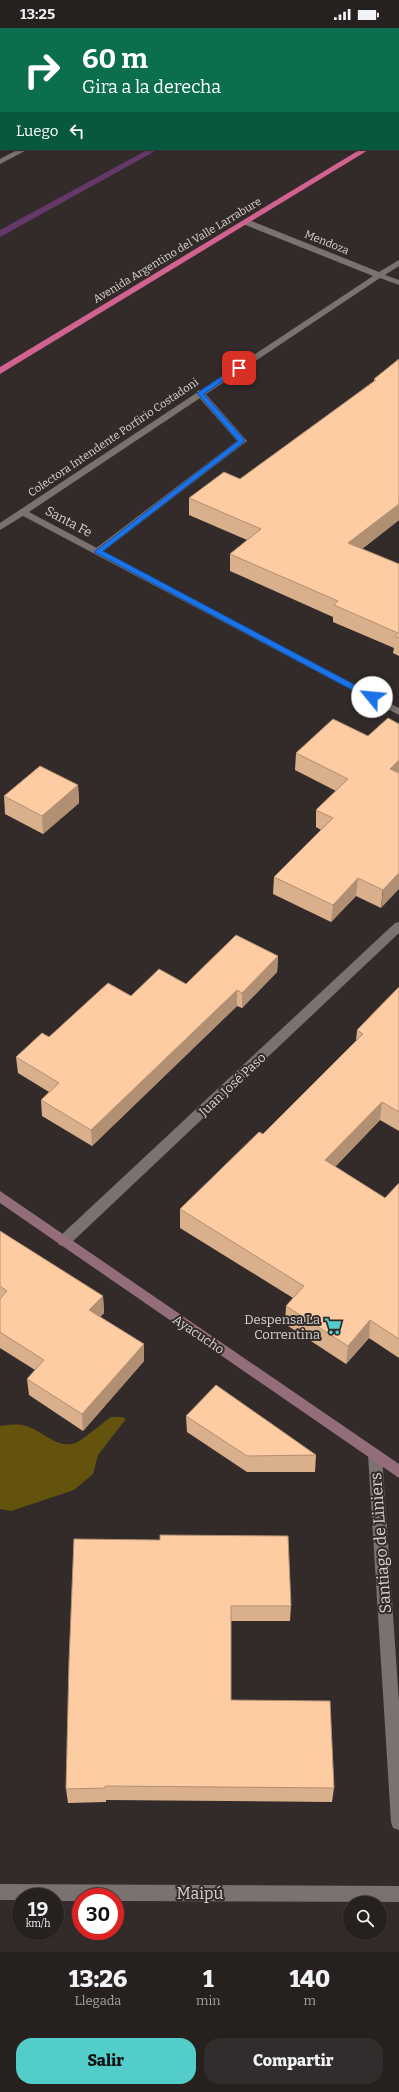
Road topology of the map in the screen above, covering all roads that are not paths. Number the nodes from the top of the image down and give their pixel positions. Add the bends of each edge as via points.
1 (23, 150) edge
2 (364, 150) edge
3 (0, 162) edge
4 (246, 222) junction
5 (399, 262) edge
6 (381, 275) junction
7 (399, 283) edge
8 (0, 370) edge
9 (200, 393) junction
10 (23, 512) junction
11 (0, 527) edge
12 (98, 552) junction
13 (399, 712) edge
14 (399, 926) edge
15 (0, 1196) edge
16 (64, 1242) junction
17 (375, 1455) junction
18 (399, 1472) edge
19 (399, 1822) edge
20 (0, 1892) edge
21 (399, 1894) edge

1 - 3 street
2 - 4 highway, Avenida Argentino del Valle Larrabure
4 - 6 street, Mendoza
4 - 8 highway, Avenida Argentino del Valle Larrabure
5 - 6 street, Colectora Intendente Porfirio Costadoni
6 - 7 street, Mendoza
6 - 9 street, Colectora Intendente Porfirio Costadoni
9 - 10 street, Colectora Intendente Porfirio Costadoni
9 - 12 street via 242,441
10 - 11 street, Colectora Intendente Porfirio Costadoni
10 - 12 street, Santa Fe
12 - 13 street, Santa Fe
14 - 16 street, Juan José Paso
15 - 16 street, Ayacucho
16 - 17 street, Ayacucho
17 - 18 street, Ayacucho
17 - 19 street, Santiago de Liniers
20 - 21 street, Maipú

